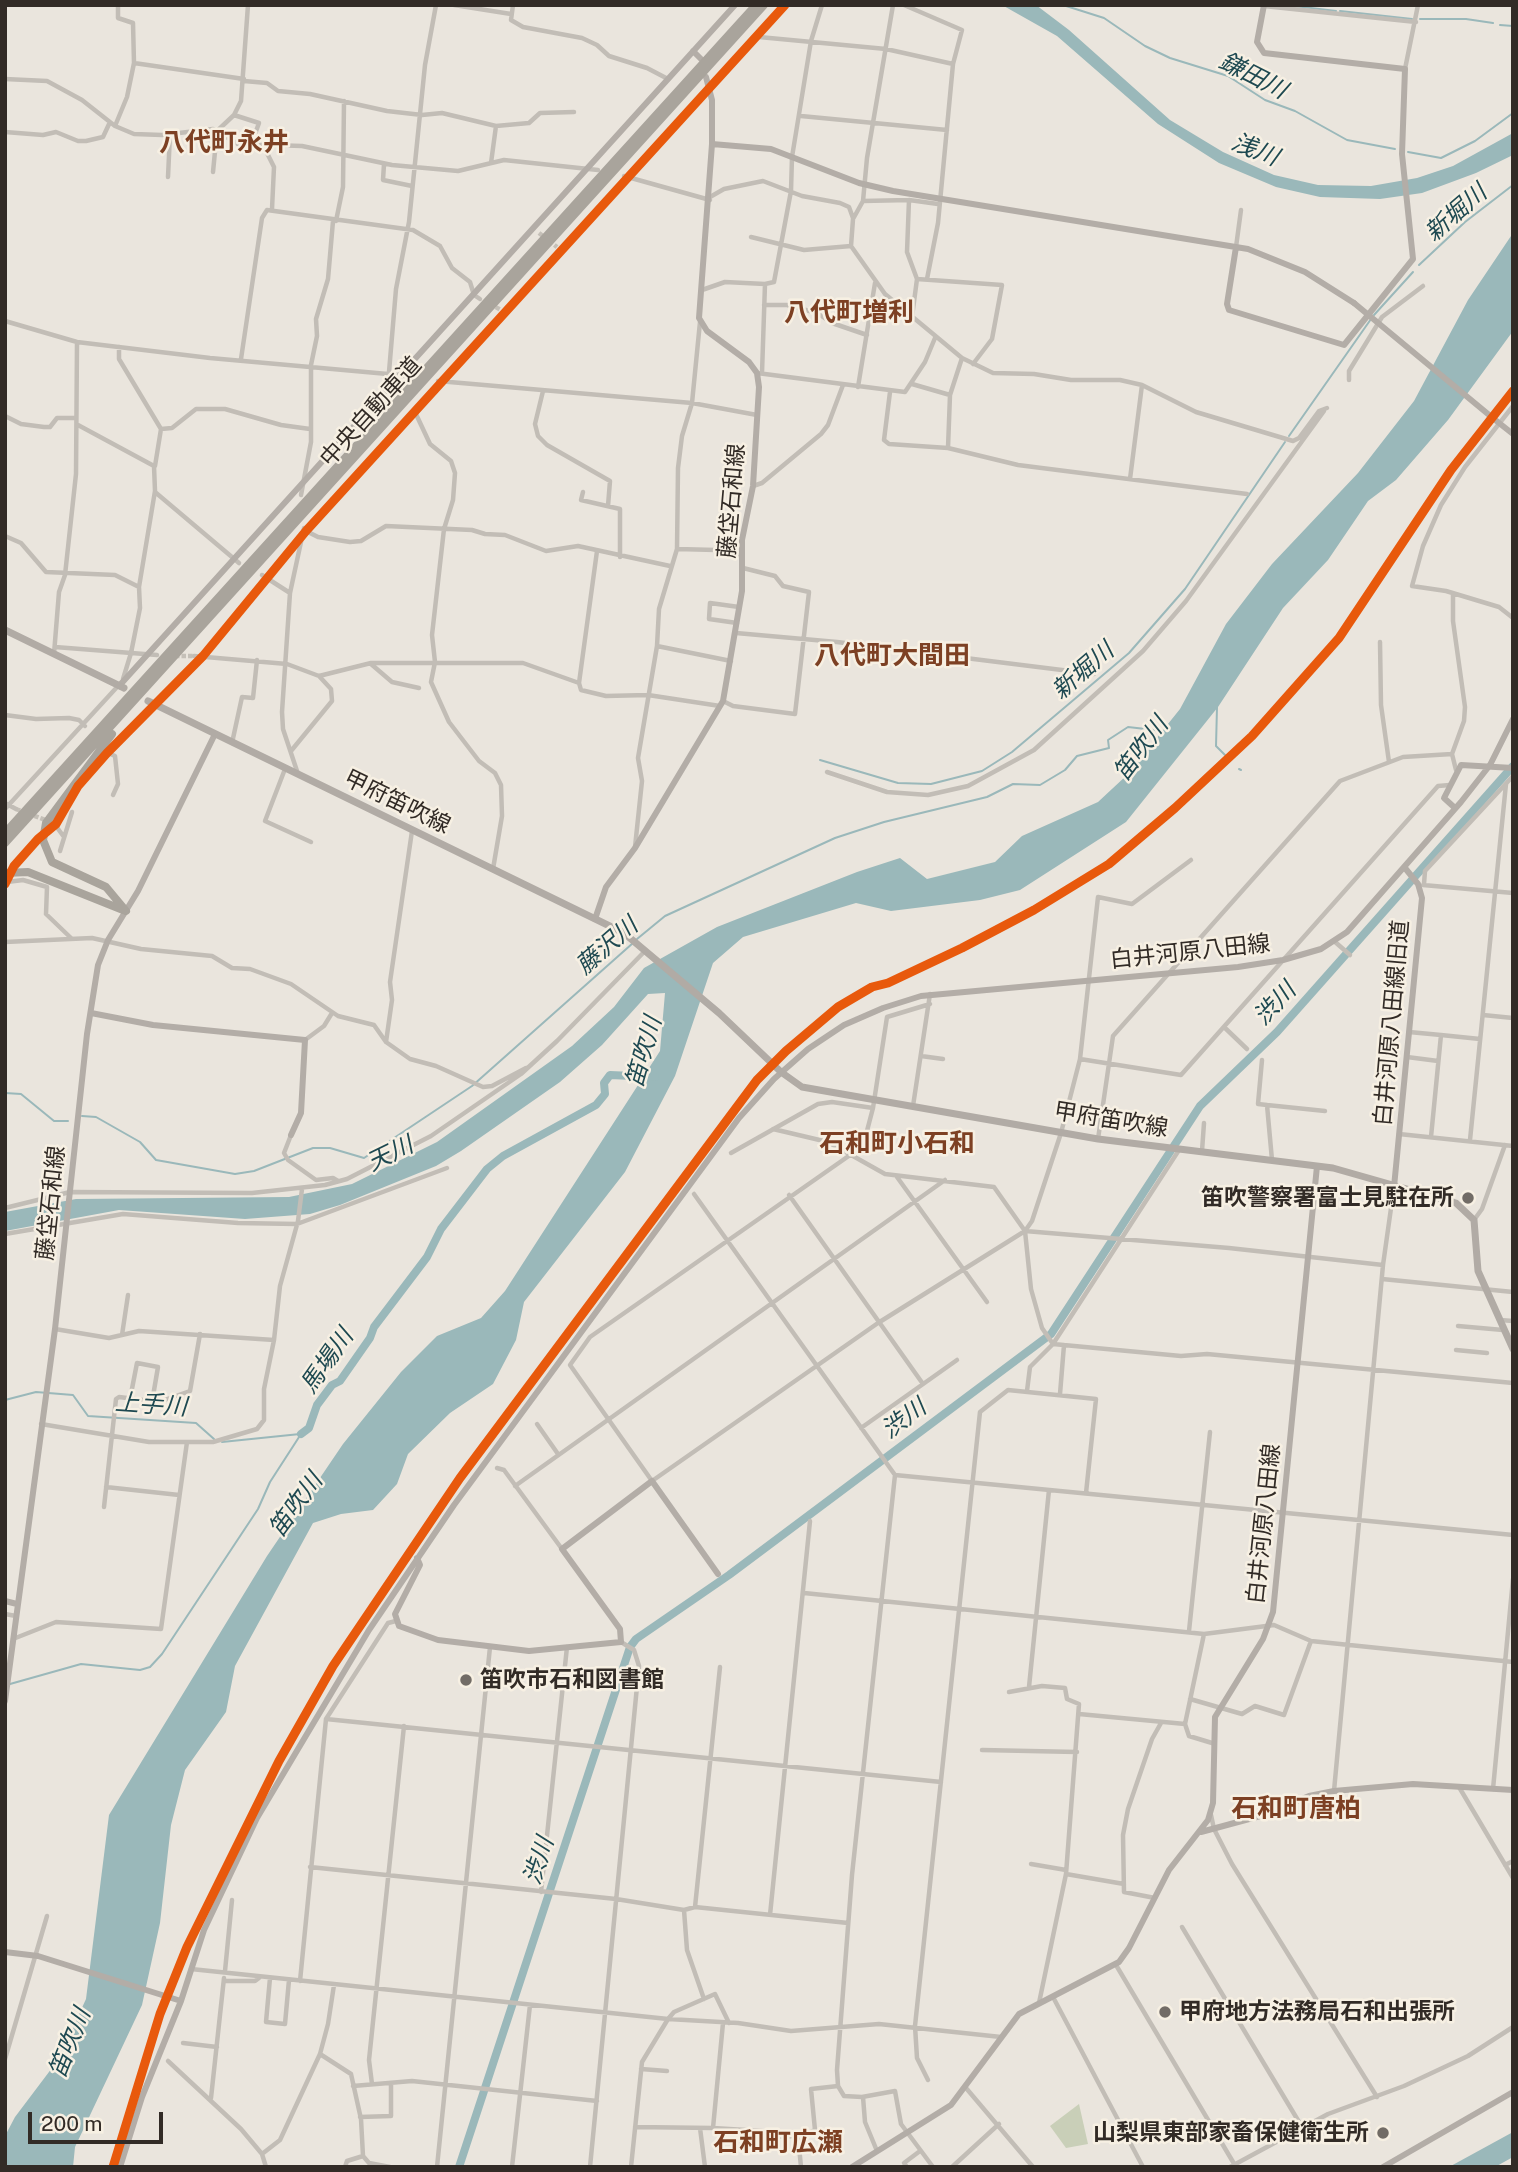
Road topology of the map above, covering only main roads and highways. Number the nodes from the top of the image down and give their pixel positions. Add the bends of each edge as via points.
1 (736, 5) edge
2 (756, 5) edge
3 (764, 5) edge
4 (1264, 5) edge
5 (693, 51) junction
6 (701, 59) dead end
7 (706, 77) dead end
8 (712, 144) junction
9 (1236, 247) junction
10 (1513, 433) edge
11 (5, 630) edge
12 (153, 682) junction
13 (121, 686) joint
14 (152, 702) road end
15 (1513, 719) edge
16 (96, 733) junction
17 (215, 734) junction
18 (1490, 765) junction
19 (1513, 768) edge
20 (1455, 808) junction
21 (5, 826) edge
22 (5, 833) edge
23 (5, 843) edge
24 (1408, 870) junction
25 (7, 879) edge
26 (126, 911) junction
27 (595, 919) junction
28 (91, 1013) junction
29 (779, 1070) junction
30 (291, 1135) road end
31 (1317, 1166) junction
32 (1394, 1187) junction
33 (1513, 1349) edge
34 (417, 1558) junction
35 (718, 1574) dead end
36 (5, 1601) edge
37 (18, 1604) junction
38 (7, 1690) edge
39 (5, 1701) edge
40 (1513, 1790) edge
41 (1200, 1833) junction
42 (5, 1952) edge
43 (178, 2000) junction
44 (1513, 2092) edge
45 (120, 2167) edge
46 (852, 2167) edge
47 (1383, 2167) edge

1 - 5 main road
2 - 16 highway, 中央自動車道
3 - 12 highway, 中央自動車道
4 - 9 main road via 1257,42 1264,53 1405,69 1401,144 1412,263 1344,345 1229,310
5 - 6 main road
5 - 13 main road via 477,297
7 - 8 main road
8 - 9 main road via 755,146 865,185 938,201
8 - 27 main road, 藤垈石和線 via 700,322 759,373 753,486 742,533 736,633 722,703 635,848 606,887
9 - 10 main road, bridge via 1263,253 1305,272 1354,303
11 - 13 main road via 55,650
12 - 23 highway, 中央自動車道
12 - 26 highway via 82,772 43,831 44,848 52,862 106,887
14 - 17 main road, 甲府笛吹線
15 - 18 main road, 白井河原八田線
16 - 21 highway
16 - 22 highway, 中央自動車道
17 - 26 main road, 藤垈石和線
17 - 27 main road, 甲府笛吹線
18 - 19 main road
18 - 20 main road, 白井河原八田線
18 - 20 main road via 1470,763 1456,770 1444,798
20 - 24 main road, 白井河原八田線
24 - 29 main road, 白井河原八田線 via 1347,932 1310,953 1169,973 930,994 852,1021
24 - 32 main road, 白井河原八田線旧道 via 1421,885 1422,898
25 - 26 highway via 28,872
26 - 28 main road, 藤垈石和線 via 98,965
27 - 29 main road, 甲府笛吹線 via 645,949
28 - 30 main road via 153,1025 305,1040 301,1113
28 - 37 main road, 藤垈石和線
29 - 31 main road, 甲府笛吹線 via 807,1088 873,1104 1098,1139
29 - 34 main road, 白井河原八田線 via 688,1186
31 - 32 main road, 甲府笛吹線
31 - 41 main road, 白井河原八田線 via 1269,1626 1214,1722 1214,1791 1211,1813
32 - 33 main road, 甲府笛吹線 via 1456,1203 1474,1220 1478,1271
34 - 35 main road via 420,1565 400,1603 399,1626 438,1640 529,1651 625,1643 620,1629 562,1549 652,1481
34 - 43 main road, 白井河原八田線 via 257,1818 213,1909
36 - 37 main road
37 - 38 main road, 藤垈石和線
38 - 39 main road, 藤垈石和線
40 - 41 main road via 1413,1784 1334,1791
41 - 46 main road, 白井河原八田線 via 1174,1862 1116,1965 1019,2014 945,2110
42 - 43 main road via 36,1956
43 - 45 main road, 白井河原八田線
44 - 47 main road

